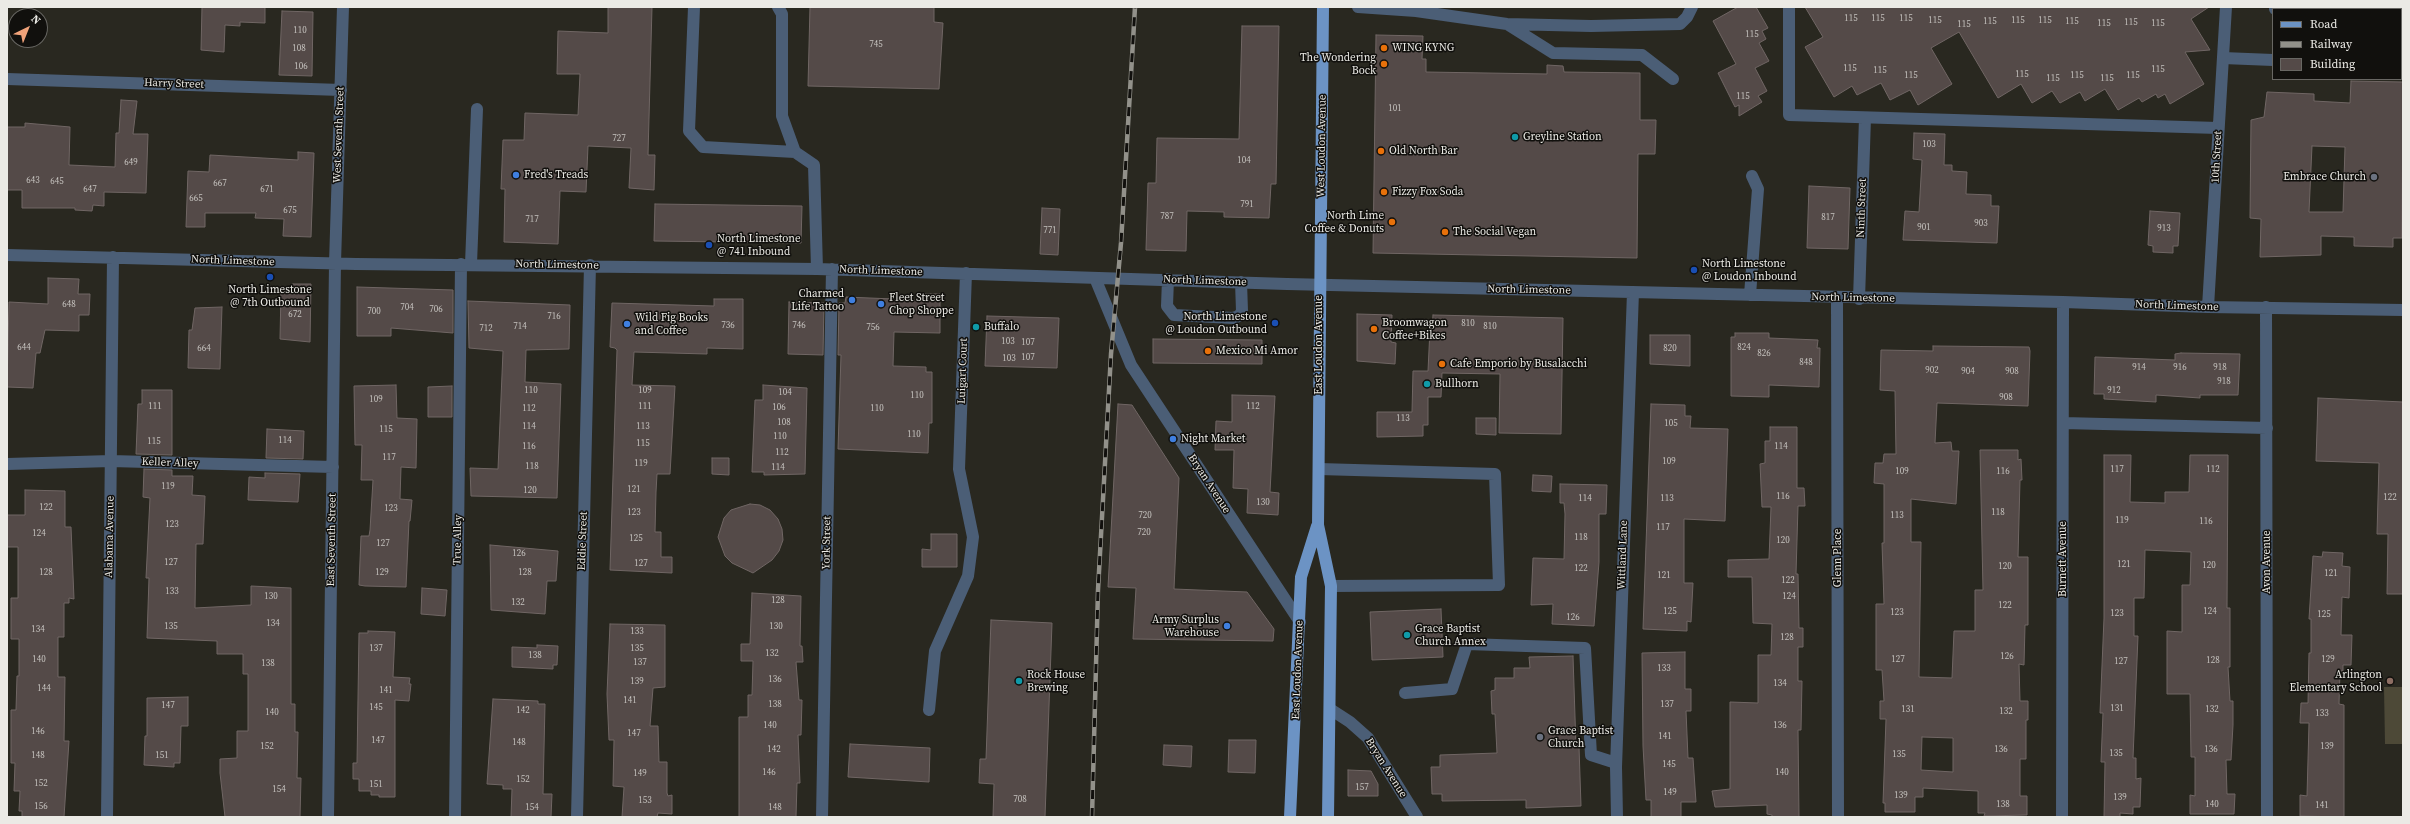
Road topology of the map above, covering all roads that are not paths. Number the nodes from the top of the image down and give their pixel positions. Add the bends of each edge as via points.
1 (343, 7) edge
2 (694, 7) edge
3 (778, 7) edge
4 (1323, 7) edge
5 (1358, 7) edge
6 (1692, 7) edge
7 (1790, 7) edge
8 (2226, 7) edge
9 (1389, 8) edge
10 (1507, 24) junction
11 (2223, 58) junction
12 (2272, 60) edge
13 (7, 79) edge
14 (1672, 79) dead end
15 (341, 90) junction
16 (477, 109) dead end
17 (1865, 118) junction
18 (2218, 128) junction
19 (795, 152) junction
20 (1752, 176) dead end
21 (7, 255) edge
22 (113, 257) junction
23 (335, 263) junction
24 (466, 264) junction
25 (590, 265) junction
26 (817, 269) junction
27 (832, 269) junction
28 (966, 273) junction
29 (1095, 278) junction
30 (1168, 279) junction
31 (1241, 282) junction
32 (1319, 285) junction
33 (1633, 292) junction
34 (1750, 295) junction
35 (1837, 298) junction
36 (1859, 298) junction
37 (2063, 302) junction
38 (2208, 307) junction
39 (2266, 307) junction
40 (2403, 310) edge
41 (2063, 423) junction
42 (2267, 428) junction
43 (111, 461) junction
44 (7, 464) edge
45 (333, 468) junction
46 (1319, 469) junction
47 (1318, 525) junction
48 (1331, 586) junction
49 (1300, 622) junction
50 (1405, 693) dead end
51 (1330, 709) junction
52 (929, 710) dead end
53 (1616, 763) junction
54 (107, 817) edge
55 (328, 817) edge
56 (455, 817) edge
57 (577, 817) edge
58 (822, 817) edge
59 (1290, 817) edge
60 (1328, 817) edge
61 (1417, 817) edge
62 (1617, 817) edge
63 (1838, 817) edge
64 (2062, 817) edge
65 (2267, 817) edge

1 - 15 street, West Seventh Street
2 - 19 street via 689,131 703,147
3 - 19 street via 782,14 782,116
4 - 32 main road, West Loudon Avenue
5 - 9 street
6 - 10 street via 1680,24
7 - 17 street via 1789,115
8 - 11 street, 10th Street
9 - 10 street
10 - 14 street via 1553,53 1642,55
11 - 12 street
11 - 18 street, 10th Street
13 - 15 street, Harry Street
15 - 23 street, West Seventh Street
16 - 24 street, True Alley
17 - 18 street
17 - 36 street, Ninth Street
18 - 38 street, 10th Street
19 - 26 street via 814,165
20 - 34 street via 1758,189
21 - 22 street, North Limestone
22 - 23 street, North Limestone
22 - 43 street, Alabama Avenue
23 - 24 street, North Limestone
23 - 45 street, East Seventh Street
24 - 25 street, North Limestone
24 - 56 street, True Alley
25 - 26 street, North Limestone
25 - 57 street, Eddie Street
26 - 27 street, North Limestone
27 - 28 street, North Limestone
27 - 58 street, York Street
28 - 29 street, North Limestone
28 - 52 street, Luigart Court via 959,469 973,537 968,576 935,652
29 - 30 street, North Limestone
29 - 49 street, Bryan Avenue via 1131,365
30 - 31 street, North Limestone
30 - 31 street via 1166,306 1174,315 1226,318 1239,316 1242,311
31 - 32 street, North Limestone
32 - 33 street, North Limestone
32 - 46 main road, East Loudon Avenue
33 - 34 street, North Limestone
33 - 53 street, Wittland Lane
34 - 35 street, North Limestone
35 - 36 street, North Limestone
35 - 63 street, Glenn Place
36 - 37 street, North Limestone
37 - 38 street, North Limestone
37 - 41 street, Burnett Avenue
38 - 39 street, North Limestone
39 - 40 street, North Limestone
39 - 42 street, Avon Avenue
41 - 42 street
41 - 64 street, Burnett Avenue
42 - 65 street, Avon Avenue
43 - 44 street, Keller Alley
43 - 45 street, Keller Alley
43 - 54 street, Alabama Avenue
45 - 55 street, East Seventh Street
46 - 47 main road, East Loudon Avenue
46 - 48 street via 1496,474 1499,585
47 - 48 main road, East Loudon Avenue
47 - 49 main road, East Loudon Avenue via 1301,577
48 - 51 main road, East Loudon Avenue
49 - 59 main road, East Loudon Avenue
50 - 53 street via 1452,689 1467,644 1585,648 1591,755
51 - 60 main road, East Loudon Avenue
51 - 61 street, Bryan Avenue via 1368,738
53 - 62 street, Wittland Lane

